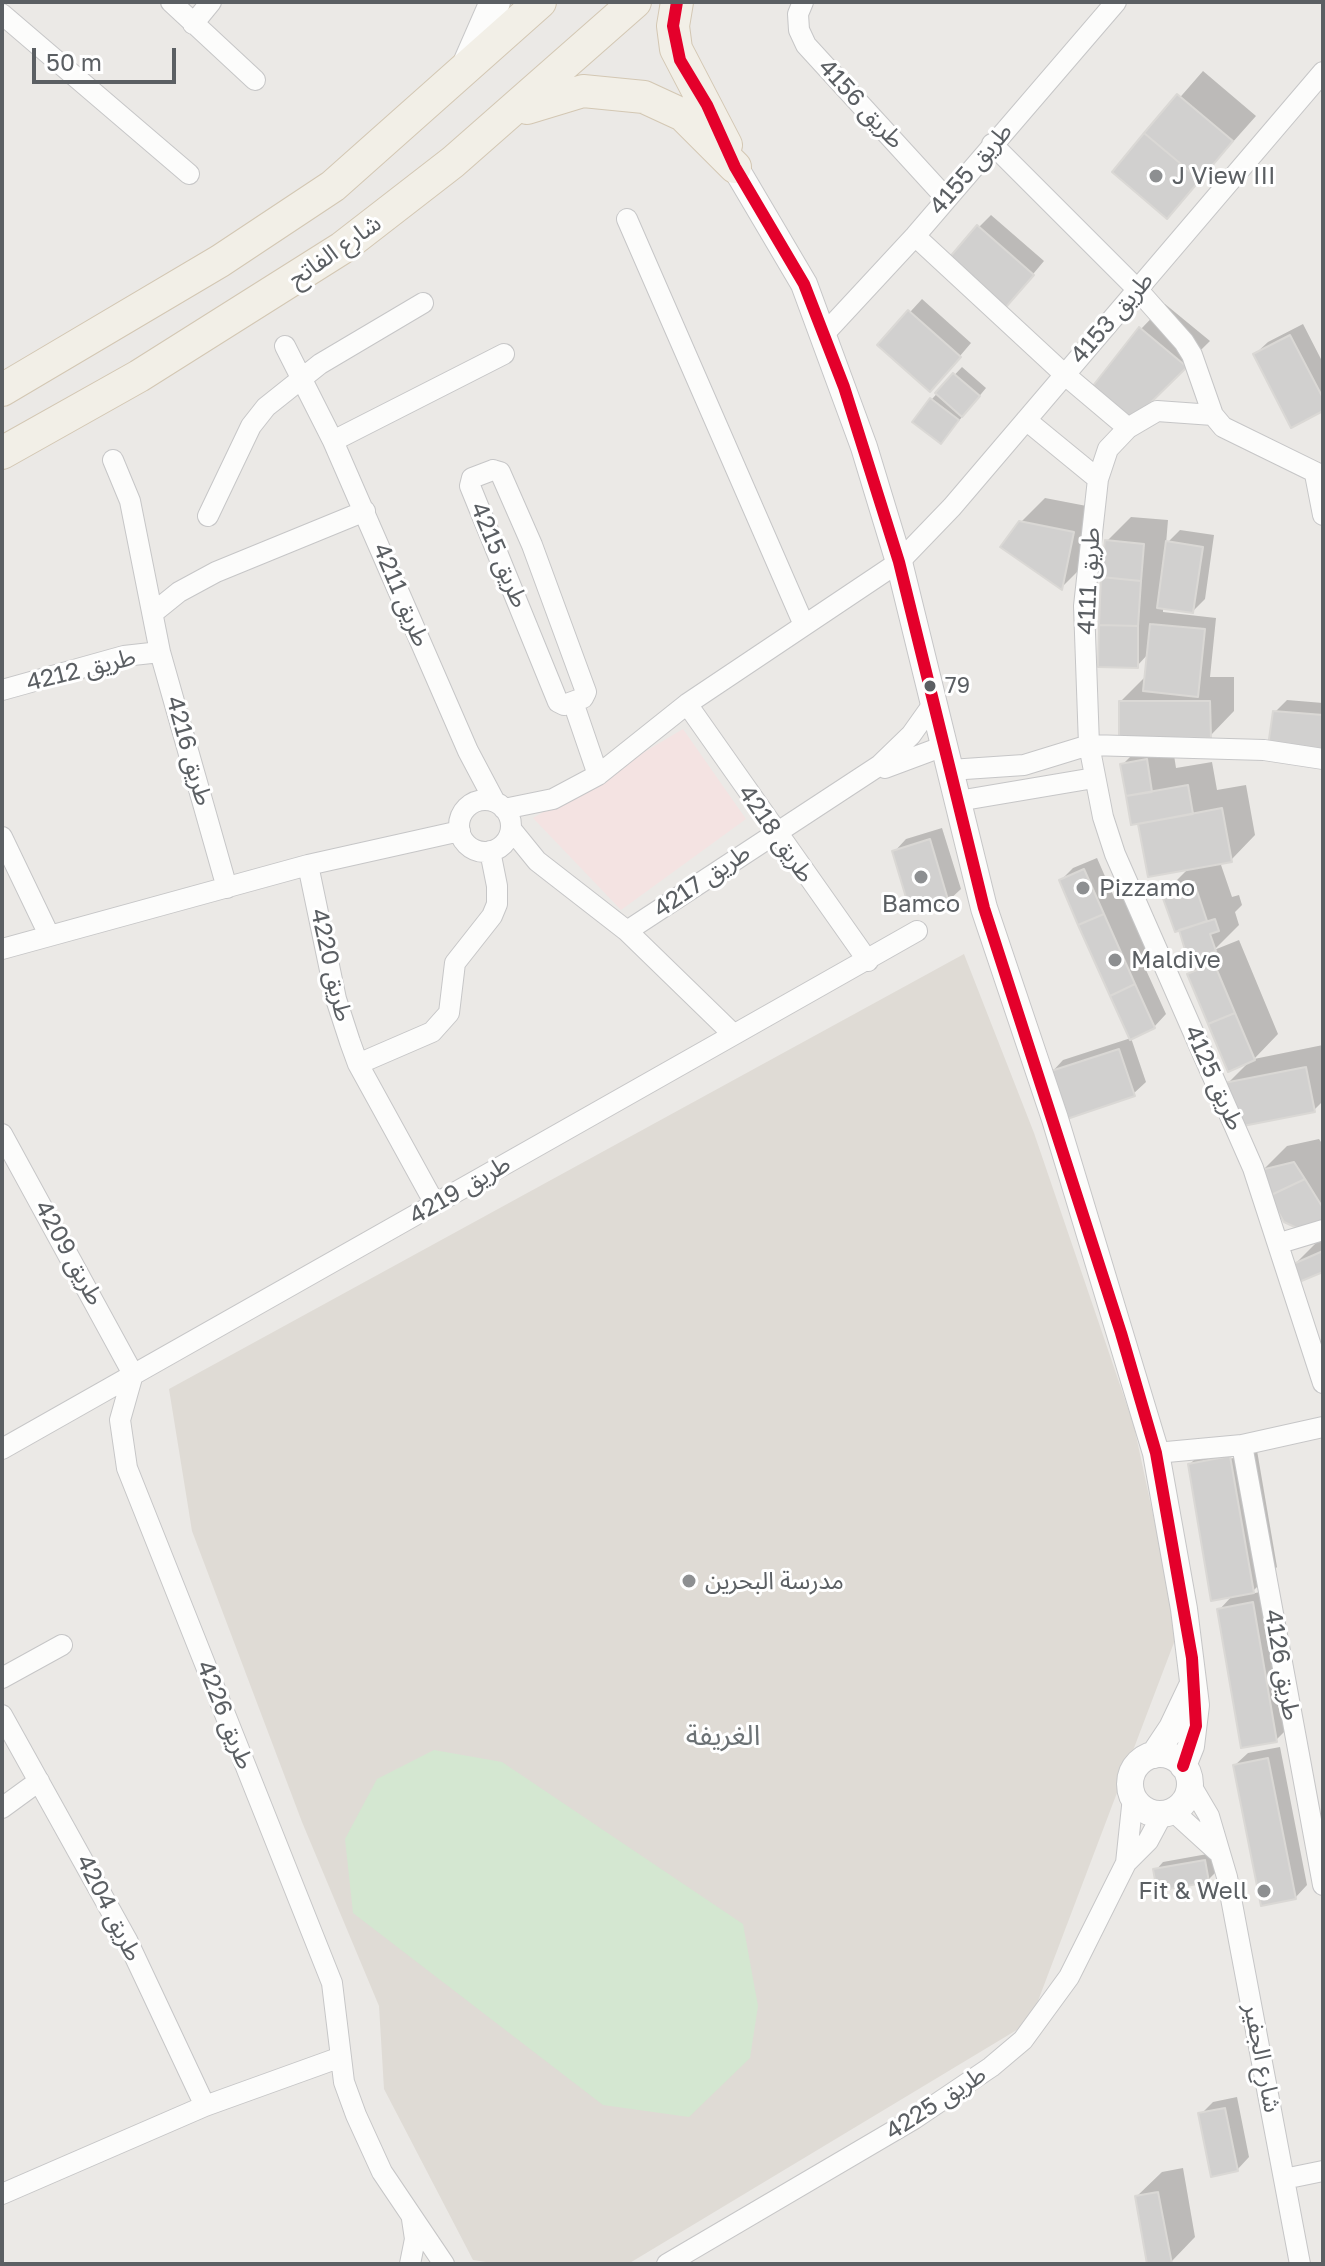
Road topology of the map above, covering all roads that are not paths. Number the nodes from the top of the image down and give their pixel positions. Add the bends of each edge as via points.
1 (171, 2) edge
2 (211, 2) edge
3 (495, 2) edge
4 (540, 2) edge
5 (635, 2) edge
6 (677, 2) edge
7 (803, 2) edge
8 (1116, 2) edge
9 (2, 14) edge
10 (193, 24) junction
11 (465, 71) junction
12 (1323, 72) edge
13 (255, 80) dead end
14 (506, 116) junction
15 (992, 144) junction
16 (735, 167) junction
17 (189, 174) dead end
18 (945, 197) junction
19 (627, 219) dead end
20 (915, 236) junction
21 (1137, 289) junction
22 (423, 303) dead end
23 (825, 333) junction
24 (285, 346) dead end
25 (504, 354) dead end
26 (1064, 374) junction
27 (301, 377) junction
28 (2, 390) edge
29 (1213, 415) junction
30 (1026, 420) junction
31 (1128, 428) junction
32 (333, 441) junction
33 (2, 453) edge
34 (113, 460) dead end
35 (1319, 475) edge
36 (1098, 479) junction
37 (365, 511) junction
38 (1323, 515) edge
39 (208, 516) dead end
40 (899, 562) junction
41 (153, 613) junction
42 (804, 625) junction
43 (160, 652) junction
44 (2, 690) edge
45 (573, 702) junction
46 (687, 704) junction
47 (933, 704) junction
48 (1089, 745) junction
49 (468, 751) junction
50 (947, 758) junction
51 (1323, 759) edge
52 (1024, 765) junction
53 (598, 775) junction
54 (1094, 778) junction
55 (859, 780) junction
56 (1025, 787) junction
57 (958, 801) junction
58 (467, 807) junction
59 (503, 813) junction
60 (460, 831) junction
61 (774, 832) junction
62 (2, 837) edge
63 (493, 850) junction
64 (537, 861) junction
65 (308, 865) junction
66 (227, 888) junction
67 (627, 931) junction
68 (917, 931) dead end
69 (49, 935) junction
70 (2, 949) edge
71 (868, 961) junction
72 (733, 1034) junction
73 (358, 1064) junction
74 (2, 1134) edge
75 (435, 1204) junction
76 (1323, 1230) edge
77 (1280, 1243) junction
78 (133, 1374) junction
79 (1323, 1383) edge
80 (1323, 1427) edge
81 (5, 1441) edge
82 (1242, 1445) junction
83 (1156, 1453) junction
84 (62, 1645) dead end
85 (2, 1678) edge
86 (1193, 1685) junction
87 (2, 1715) edge
88 (1154, 1755) junction
89 (1186, 1774) junction
90 (39, 1781) junction
91 (1133, 1797) junction
92 (2, 1808) edge
93 (1168, 1812) junction
94 (1219, 1854) junction
95 (1126, 1863) junction
96 (1323, 1885) edge
97 (341, 2057) junction
98 (205, 2106) junction
99 (1323, 2171) edge
100 (1284, 2179) junction
101 (2, 2193) edge
102 (411, 2216) junction
103 (410, 2264) edge
104 (444, 2264) edge
105 (667, 2264) edge
106 (1300, 2264) edge

1 - 10 street
2 - 10 street
3 - 11 main road
4 - 11 main road
5 - 14 main road, شارع الفاتح
6 - 16 main road via 676,49
7 - 18 street, طريق 4156 via 799,30 806,45
8 - 15 street, طريق 4155
9 - 17 street
10 - 13 street
11 - 28 main road via 333,186 277,226
12 - 21 street, طريق 4153
14 - 16 main road via 563,95 624,93 683,115
14 - 33 main road, شارع الفاتح via 398,206 284,287
15 - 18 street, طريق 4155
15 - 21 street
16 - 23 street via 804,284
18 - 20 street, طريق 4155
19 - 42 street
20 - 23 street, طريق 4155
20 - 26 street
21 - 26 street, طريق 4153
21 - 29 street via 1192,355
22 - 27 street
23 - 40 street
24 - 27 street, طريق 4211
25 - 32 street
26 - 30 street, طريق 4153
26 - 31 street
27 - 32 street, طريق 4211
27 - 39 street via 257,416
29 - 31 street, طريق 4111 via 1157,411
29 - 35 street via 1236,435
30 - 36 street
30 - 40 street, طريق 4153
31 - 36 street, طريق 4111 via 1108,449
32 - 37 street, طريق 4211
34 - 41 street, طريق 4216 via 130,501
35 - 38 street
36 - 48 street, طريق 4111 via 1084,606
37 - 41 street via 216,572
37 - 49 street, طريق 4211
40 - 42 street
40 - 47 street
41 - 43 street, طريق 4216
42 - 46 street
43 - 44 street, طريق 4212 via 124,656
43 - 66 street, طريق 4216
45 - 45 street, طريق 4215 via 586,692 500,472 472,478 471,488 558,702
45 - 53 street, طريق 4215
46 - 53 street
46 - 61 street, طريق 4218
47 - 50 street
47 - 55 street, طريق 4217 via 898,748
48 - 51 street via 1264,750
48 - 52 street
48 - 54 street, طريق 4111
49 - 58 street, طريق 4211
49 - 59 street, طريق 4211
50 - 52 street
50 - 55 street, طريق 4217
50 - 57 street
52 - 56 street
53 - 59 street via 553,799
54 - 56 street
54 - 77 street, طريق 4125 via 1115,854 1226,1105
55 - 61 street, طريق 4217
56 - 57 street
57 - 83 street via 984,908 1055,1119
58 - 59 street via 480,800
58 - 60 street
59 - 63 street via 506,841
59 - 64 street, طريق 4211
60 - 63 street via 474,850
60 - 65 street
61 - 67 street, طريق 4217
61 - 71 street, طريق 4218
62 - 69 street
63 - 64 street, طريق 4211
63 - 73 street via 497,904 455,963 449,1013 432,1032
64 - 67 street, طريق 4211
65 - 66 street
65 - 73 street, طريق 4220 via 336,999
66 - 69 street
67 - 72 street, طريق 4211
68 - 71 street, طريق 4219
69 - 70 street
71 - 72 street, طريق 4219
72 - 75 street, طريق 4219
73 - 75 street, طريق 4220
74 - 78 street, طريق 4209
75 - 78 street, طريق 4219
76 - 77 street
77 - 79 street, طريق 4125
78 - 81 street, طريق 4219
78 - 97 street, طريق 4226 via 120,1420 127,1468 332,1983
80 - 82 street
82 - 83 street
82 - 96 street, طريق 4126
83 - 86 street
84 - 85 street
86 - 88 street
86 - 89 street via 1196,1726
87 - 90 street, طريق 4204
88 - 89 street via 1170,1756
88 - 91 street via 1133,1771
89 - 93 street via 1187,1796
89 - 94 street, شارع الجفير via 1209,1816
90 - 92 street
90 - 98 street, طريق 4204 via 127,1940
91 - 93 street via 1146,1810
91 - 95 street, طريق 4225
93 - 94 street, شارع الجفير via 1198,1830
93 - 95 street, طريق 4225
94 - 100 street, شارع الجفير
95 - 105 street, طريق 4225 via 1054,2001 1014,2048 914,2119
97 - 98 street
97 - 102 street, طريق 4226 via 344,2082 370,2148
98 - 101 street
99 - 100 street
100 - 106 street, شارع الجفير
102 - 103 street via 415,2239
102 - 104 street, طريق 4226

